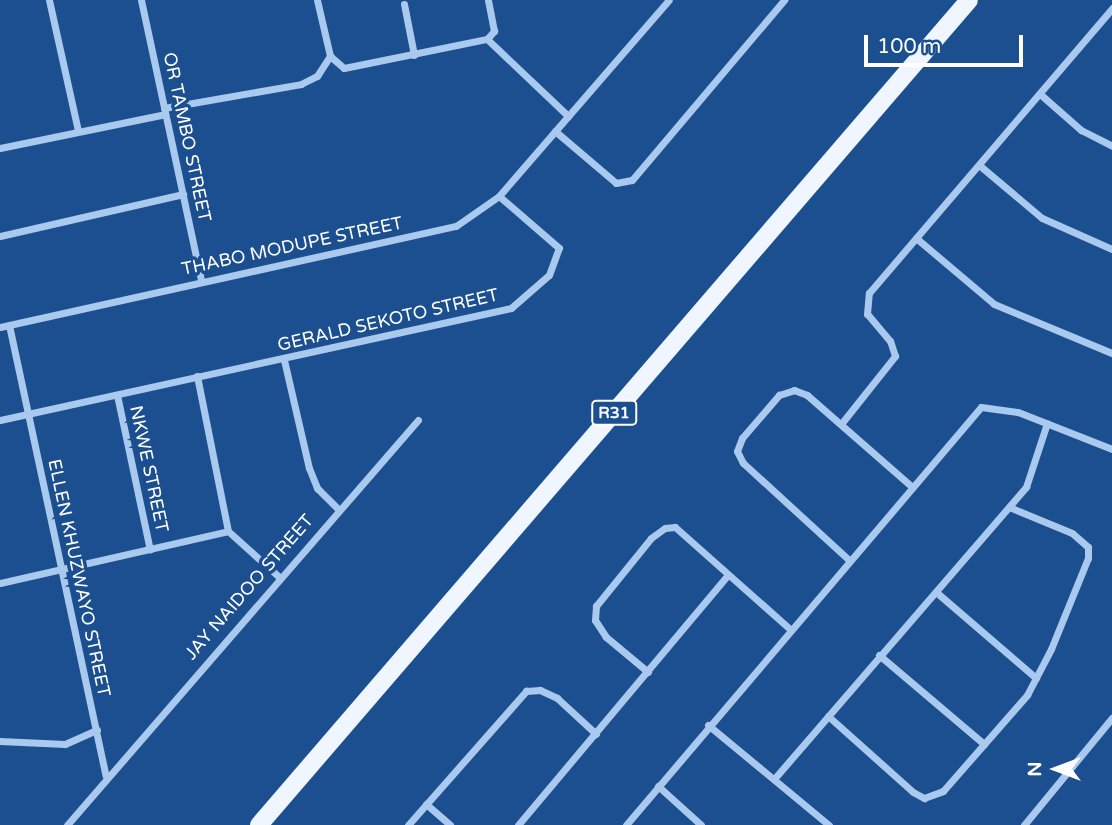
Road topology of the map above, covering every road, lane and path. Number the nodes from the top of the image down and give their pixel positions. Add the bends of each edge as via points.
1 (49, 0) edge
2 (141, 0) edge
3 (317, 0) edge
4 (488, 0) edge
5 (669, 0) edge
6 (784, 0) edge
7 (969, 0) edge
8 (404, 4) dead end
9 (1112, 8) edge
10 (486, 40) junction
11 (414, 55) junction
12 (330, 56) junction
13 (1040, 94) junction
14 (165, 111) junction
15 (568, 116) junction
16 (78, 131) junction
17 (555, 131) junction
18 (1112, 146) edge
19 (0, 148) edge
20 (979, 165) junction
21 (183, 194) junction
22 (499, 195) junction
23 (0, 236) edge
24 (916, 239) junction
25 (1112, 250) edge
26 (201, 281) junction
27 (9, 325) junction
28 (0, 327) edge
29 (1112, 354) edge
30 (284, 360) junction
31 (197, 376) junction
32 (117, 395) junction
33 (28, 414) junction
34 (0, 420) edge
35 (418, 420) dead end
36 (1047, 423) junction
37 (841, 424) junction
38 (1112, 449) edge
39 (912, 487) junction
40 (1009, 507) junction
41 (337, 508) junction
42 (228, 531) junction
43 (150, 550) junction
44 (849, 560) junction
45 (60, 570) junction
46 (728, 575) junction
47 (279, 577) junction
48 (0, 583) edge
49 (936, 592) junction
50 (790, 629) junction
51 (880, 655) junction
52 (648, 672) junction
53 (1036, 678) junction
54 (828, 716) junction
55 (1112, 718) edge
56 (708, 725) junction
57 (97, 730) junction
58 (596, 734) junction
59 (0, 741) edge
60 (984, 744) junction
61 (106, 776) junction
62 (774, 779) junction
63 (657, 786) junction
64 (426, 804) junction
65 (67, 825) edge
66 (259, 825) edge
67 (408, 825) edge
68 (450, 825) edge
69 (518, 825) edge
70 (626, 825) edge
71 (701, 825) edge
72 (829, 825) edge
73 (1024, 825) edge

1 - 16 street
2 - 14 street, OR TAMBO STREET
3 - 12 street
4 - 10 street via 494,31
5 - 15 street, THABO MODUPE STREET
6 - 17 street via 632,180 615,183
7 - 66 main road, R31
8 - 11 street
9 - 13 street
10 - 11 street
10 - 15 street
11 - 12 street via 344,68
12 - 14 street via 317,76 301,84
13 - 18 street via 1081,130
13 - 20 street
14 - 16 street
14 - 21 street, OR TAMBO STREET
15 - 17 street, THABO MODUPE STREET
16 - 19 street
17 - 22 street, THABO MODUPE STREET
20 - 24 street
20 - 25 street via 1042,218
21 - 23 street
21 - 26 street, OR TAMBO STREET
22 - 26 street, THABO MODUPE STREET via 475,216 444,230
22 - 30 street, GERALD SEKOTO STREET via 559,248 549,275 523,299 500,311
24 - 29 street via 994,304
24 - 37 street via 869,293 865,305 895,356
26 - 27 street, THABO MODUPE STREET
27 - 28 street, THABO MODUPE STREET
27 - 33 street, ELLEN KHUZWAYO STREET
30 - 31 street, GERALD SEKOTO STREET
30 - 41 street via 309,468 317,488
31 - 32 street, GERALD SEKOTO STREET
31 - 42 street
32 - 33 street, GERALD SEKOTO STREET
32 - 43 street, NKWE STREET
33 - 34 street, GERALD SEKOTO STREET
33 - 45 street, ELLEN KHUZWAYO STREET
35 - 41 street, JAY NAIDOO STREET
36 - 38 street
36 - 39 street via 1000,406 981,407
36 - 40 street via 1026,487
37 - 39 street
37 - 44 street via 807,395 794,390 779,395 742,438 737,451 743,463
39 - 44 street
40 - 49 street
40 - 53 street via 1072,533 1088,547 1088,558
41 - 47 street, JAY NAIDOO STREET
42 - 43 street
42 - 47 street
43 - 45 street
44 - 50 street
45 - 48 street
45 - 57 street, ELLEN KHUZWAYO STREET
46 - 50 street
46 - 52 street
46 - 52 street via 675,527 651,538 596,606 595,620 606,637
47 - 61 street, JAY NAIDOO STREET
49 - 51 street
49 - 53 street
50 - 56 street
51 - 54 street
51 - 60 street
52 - 58 street
53 - 60 street
54 - 60 street via 924,798 943,791
54 - 62 street
55 - 73 street
56 - 62 street
56 - 63 street
57 - 59 street via 65,744
57 - 61 street, ELLEN KHUZWAYO STREET
58 - 64 street via 557,698 540,690 526,691
58 - 69 street
61 - 65 street
62 - 72 street
63 - 70 street
63 - 71 street
64 - 67 street
64 - 68 street

